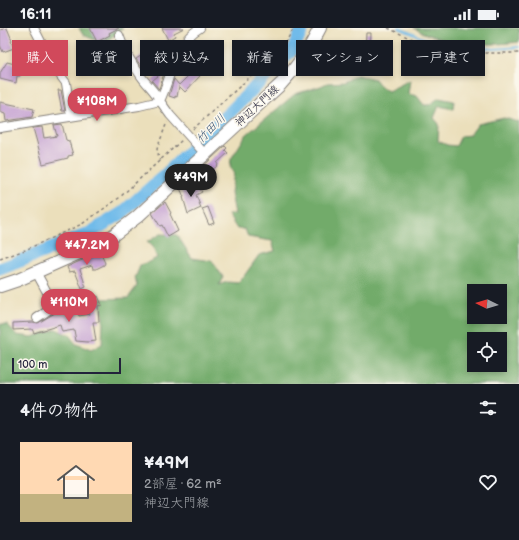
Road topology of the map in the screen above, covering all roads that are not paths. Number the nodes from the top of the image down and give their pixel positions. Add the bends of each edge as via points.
1 (34, 28) edge
2 (200, 28) edge
3 (320, 28) edge
4 (119, 35) dead end
5 (160, 101) junction
6 (72, 116) junction
7 (0, 128) edge
8 (203, 152) junction
9 (36, 272) junction
10 (0, 286) edge
11 (54, 305) junction
12 (74, 306) dead end
13 (37, 318) dead end

1 - 6 street via 54,67 66,83
2 - 5 street via 192,33 174,60
3 - 8 main road, 神辺大門線 via 295,69
4 - 5 street via 122,46 141,77
5 - 6 street
5 - 8 street
6 - 7 street
8 - 9 main road, 神辺大門線 via 159,197 112,236
9 - 10 main road, 神辺大門線
9 - 11 street
11 - 12 street via 58,308
11 - 13 street

